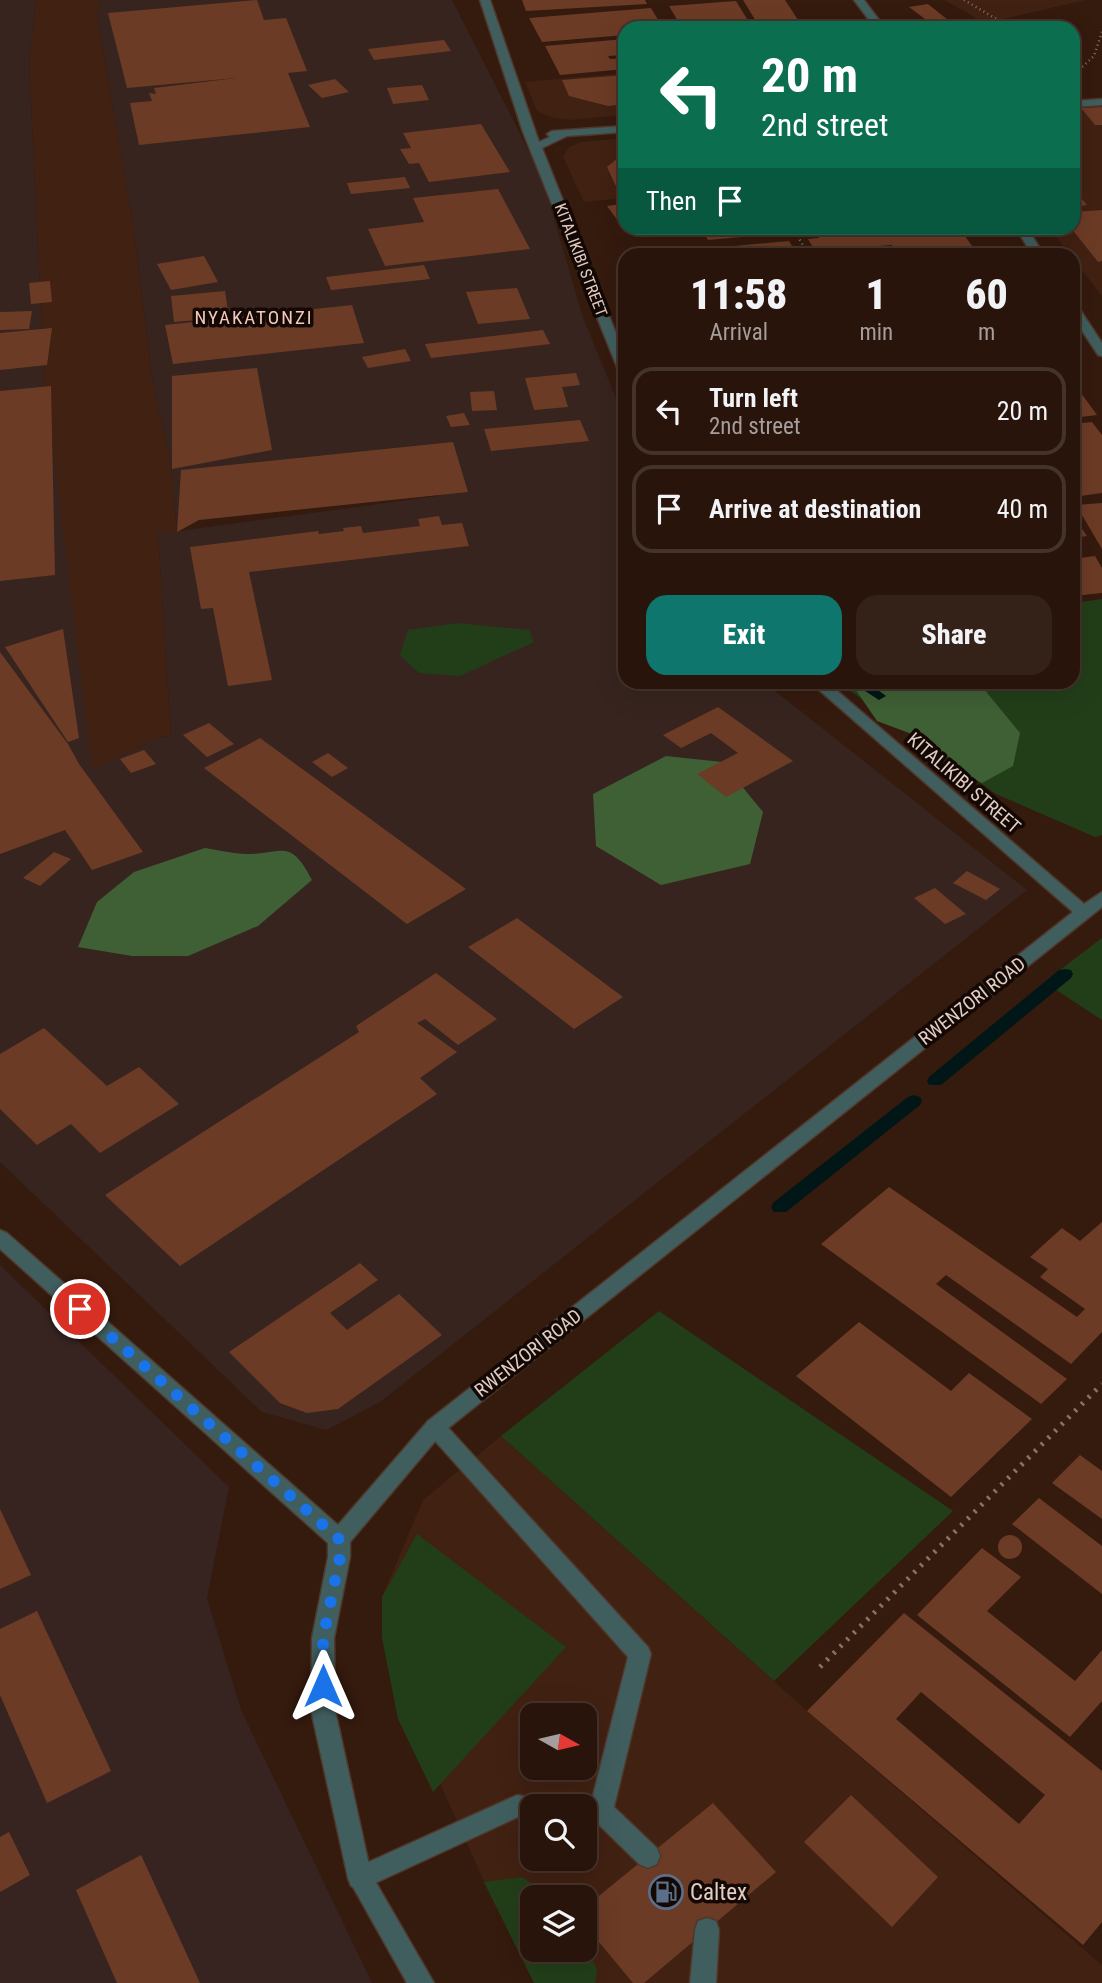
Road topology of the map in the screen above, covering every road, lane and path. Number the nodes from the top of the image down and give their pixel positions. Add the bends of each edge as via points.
1 (485, 0) edge
2 (859, 0) edge
3 (964, 0) edge
4 (875, 21) edge
5 (1000, 21) edge
6 (1102, 32) edge
7 (1080, 68) edge
8 (1102, 102) edge
9 (1080, 104) edge
10 (618, 130) edge
11 (528, 132) junction
12 (562, 135) junction
13 (536, 147) junction
14 (1080, 319) edge
15 (1102, 352) edge
16 (618, 354) edge
17 (825, 689) edge
18 (1102, 898) edge
19 (1084, 913) junction
20 (0, 1238) edge
21 (1102, 1384) edge
22 (435, 1427) junction
23 (339, 1539) junction
24 (820, 1667) dead end
25 (597, 1798) edge
26 (520, 1806) edge
27 (597, 1814) edge
28 (648, 1856) dead end
29 (360, 1878) junction
30 (707, 1930) dead end
31 (421, 1983) edge
32 (703, 1983) edge

1 - 11 street, KITALIKIBI STREET
2 - 4 street
3 - 5 path
6 - 7 path via 1094,56
8 - 9 street
10 - 12 street
11 - 12 street
11 - 13 street, KITALIKIBI STREET
12 - 13 street
13 - 16 street, KITALIKIBI STREET
14 - 15 street
17 - 19 street, KITALIKIBI STREET
18 - 19 street, RWENZORI ROAD
19 - 22 street, RWENZORI ROAD
20 - 23 street
21 - 24 path
22 - 23 street, RWENZORI ROAD
22 - 25 street via 640,1654
23 - 29 street via 340,1557 323,1638 323,1710
26 - 29 street
27 - 28 street
29 - 31 street
30 - 32 street

